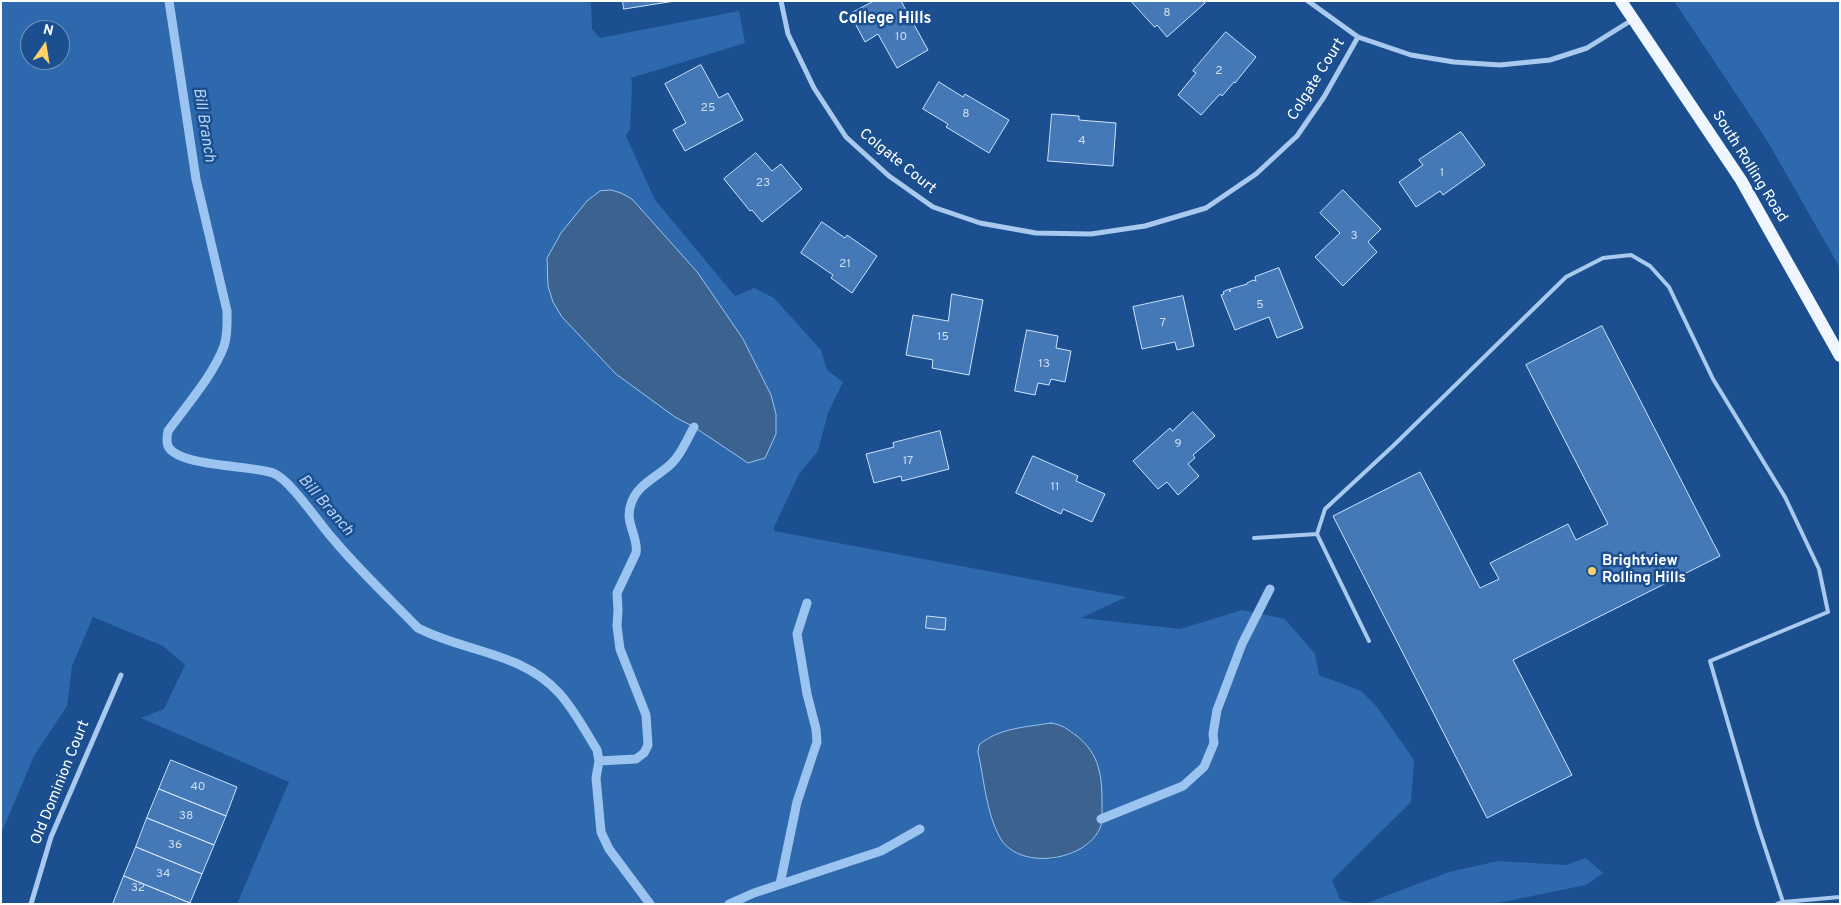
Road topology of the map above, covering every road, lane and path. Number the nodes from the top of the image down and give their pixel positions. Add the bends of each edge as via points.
1 (781, 1) edge
2 (1308, 1) edge
3 (1621, 1) edge
4 (1633, 19) junction
5 (1358, 37) junction
6 (1840, 356) edge
7 (1317, 534) junction
8 (1254, 538) dead end
9 (1369, 642) dead end
10 (121, 675) dead end
11 (1840, 897) edge
12 (1782, 902) junction
13 (31, 904) edge
14 (1777, 904) edge

1 - 5 street, Colgate Court via 788,34 814,88 846,137 889,176 933,207 980,223 1036,233 1090,234 1145,226 1206,208 1256,174 1297,136 1324,97
2 - 5 street
3 - 4 main road, South Rolling Road
4 - 5 street via 1587,48 1550,60 1500,65 1454,62 1411,54
4 - 6 main road, South Rolling Road via 1741,180
7 - 8 lane
7 - 9 lane
7 - 12 lane via 1325,509 1566,277 1604,258 1631,255 1650,266 1669,287 1713,379 1785,497 1819,569 1828,612 1710,661
10 - 13 street, Old Dominion Court via 51,837
11 - 12 lane
12 - 14 lane

